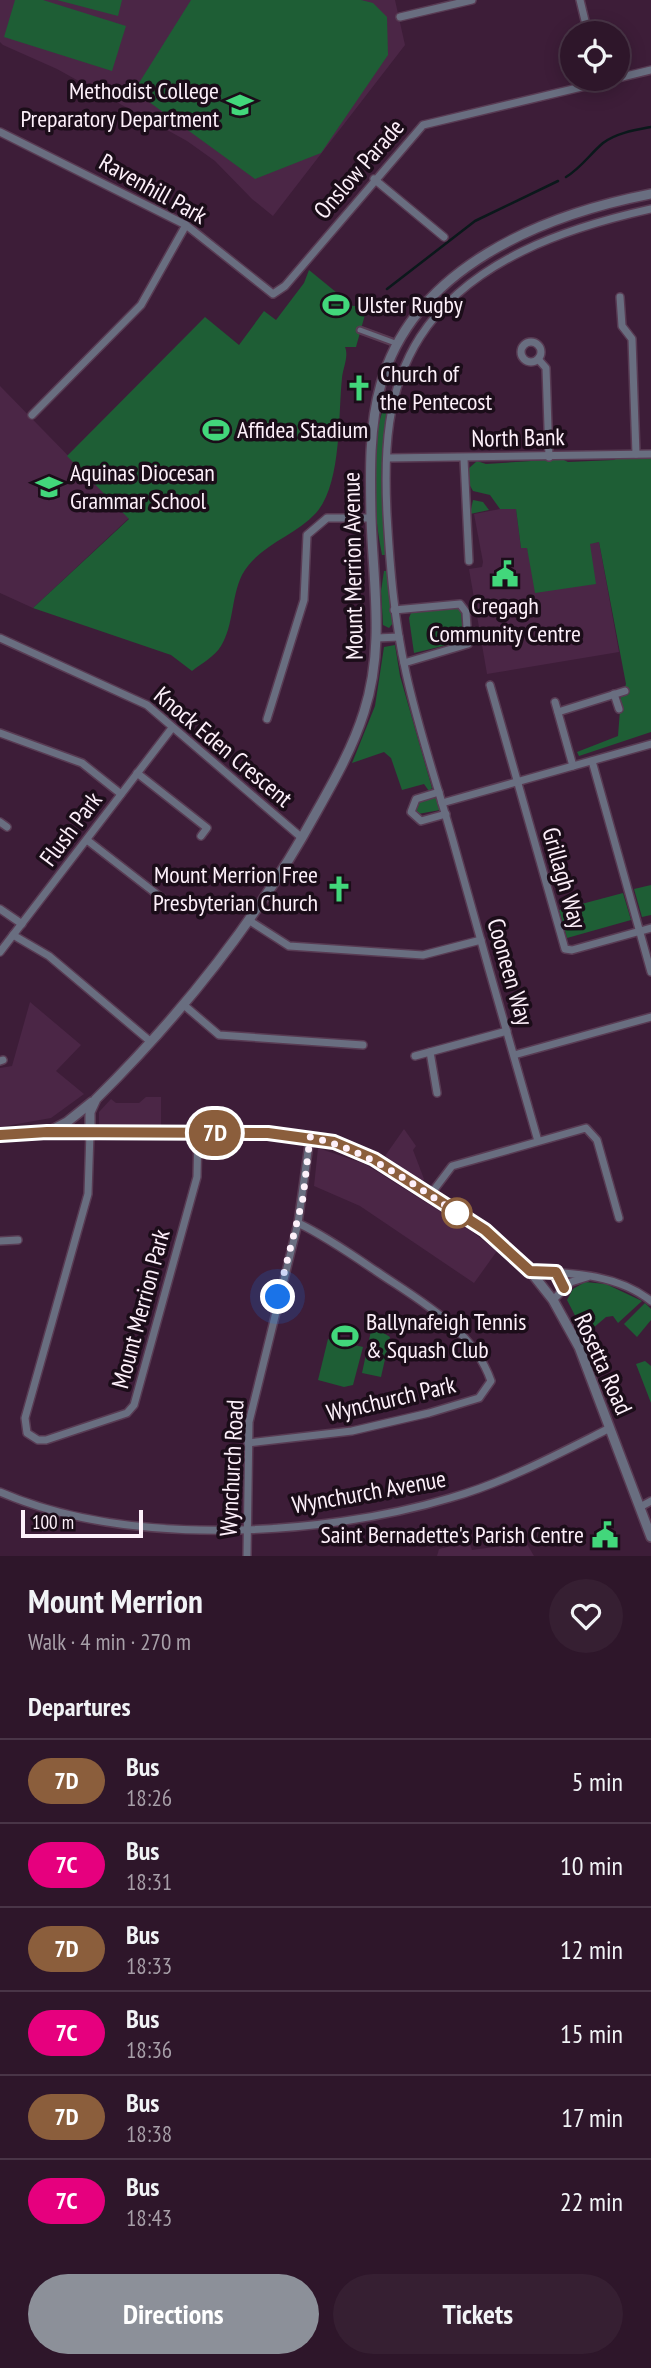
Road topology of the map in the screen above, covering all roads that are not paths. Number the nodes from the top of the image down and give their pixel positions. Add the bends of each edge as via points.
1 (472, 0) edge
2 (580, 0) edge
3 (400, 17) dead end
4 (585, 21) edge
5 (651, 70) edge
6 (630, 75) edge
7 (560, 90) edge
8 (0, 132) edge
9 (374, 179) junction
10 (651, 194) edge
11 (651, 209) edge
12 (186, 225) junction
13 (444, 237) dead end
14 (277, 293) joint
15 (620, 297) dead end
16 (360, 330) dead end
17 (398, 344) junction
18 (538, 359) dead end
19 (32, 415) dead end
20 (636, 454) junction
21 (651, 454) edge
22 (549, 457) junction
23 (387, 458) junction
24 (464, 459) junction
25 (371, 518) junction
26 (469, 561) dead end
27 (394, 610) junction
28 (398, 637) junction
29 (0, 638) edge
30 (377, 638) junction
31 (404, 663) junction
32 (490, 685) dead end
33 (625, 691) dead end
34 (614, 694) junction
35 (555, 702) dead end
36 (619, 709) dead end
37 (558, 712) junction
38 (267, 719) dead end
39 (172, 728) junction
40 (0, 733) edge
41 (651, 744) edge
42 (592, 761) junction
43 (573, 766) junction
44 (137, 773) junction
45 (517, 782) junction
46 (439, 792) junction
47 (121, 794) junction
48 (442, 803) junction
49 (446, 814) junction
50 (201, 836) dead end
51 (302, 838) junction
52 (87, 840) junction
53 (163, 899) dead end
54 (0, 909) edge
55 (250, 921) junction
56 (22, 924) junction
57 (651, 928) edge
58 (639, 931) junction
59 (13, 935) junction
60 (481, 940) junction
61 (0, 952) edge
62 (651, 972) edge
63 (185, 1006) junction
64 (651, 1017) edge
65 (507, 1031) junction
66 (151, 1042) junction
67 (363, 1045) dead end
68 (430, 1052) junction
69 (514, 1055) junction
70 (415, 1056) dead end
71 (437, 1093) dead end
72 (96, 1099) junction
73 (47, 1132) junction
74 (90, 1132) junction
75 (198, 1133) junction
76 (0, 1135) edge
77 (310, 1137) junction
78 (538, 1141) junction
79 (430, 1195) junction
80 (619, 1218) dead end
81 (298, 1223) junction
82 (18, 1240) dead end
83 (0, 1241) edge
84 (530, 1271) junction
85 (556, 1272) junction
86 (591, 1276) junction
87 (564, 1288) junction
88 (553, 1300) junction
89 (651, 1301) edge
90 (610, 1428) junction
91 (248, 1443) junction
92 (0, 1492) edge
93 (651, 1501) edge
94 (640, 1507) junction
95 (246, 1531) junction
96 (651, 1537) edge
97 (247, 1556) edge

1 - 3 street
2 - 4 street
5 - 6 street, Onslow Parade
7 - 9 street, Onslow Parade via 430,122 416,130
8 - 12 street, Ravenhill Park
9 - 13 street
9 - 14 street, Onslow Parade
10 - 17 street, Mount Merrion Avenue via 565,216 499,247 460,272 434,296
11 - 23 street, Mount Merrion Avenue via 573,230 529,249 488,272 445,306 421,336 398,380
12 - 14 street, Ravenhill Park via 266,290
12 - 19 street via 141,305
15 - 20 street via 622,326 632,339
16 - 17 street
17 - 25 street, Mount Merrion Avenue via 376,408
18 - 22 street via 546,368
20 - 21 street, North Bank
20 - 22 street, North Bank
22 - 24 street, North Bank
23 - 24 street, North Bank
23 - 27 street, Mount Merrion Avenue
24 - 26 street
25 - 30 street, Mount Merrion Avenue
25 - 38 street via 327,518 307,535 304,600
27 - 28 street, Mount Merrion Avenue
27 - 31 street via 460,604 466,612 468,645
28 - 30 street
28 - 31 street, Cooneen Way
29 - 39 street, Knock Eden Crescent via 138,700
30 - 51 street, Mount Merrion Avenue via 371,685 357,732
31 - 46 street, Cooneen Way
32 - 45 street
33 - 34 street
34 - 36 street
34 - 37 street
35 - 37 street
37 - 43 street
39 - 44 street, Flush Park
39 - 51 street, Knock Eden Crescent
40 - 47 street via 82,764
41 - 42 street
42 - 43 street
42 - 58 street
43 - 45 street
44 - 47 street, Flush Park
44 - 50 street via 207,828
45 - 48 street
45 - 58 street, Grillagh Way via 565,949
46 - 48 street, Cooneen Way
46 - 49 street via 416,799 411,812 421,821
47 - 52 street, Flush Park
48 - 49 street, Cooneen Way
49 - 60 street, Cooneen Way
51 - 55 street, Mount Merrion Avenue
52 - 53 street
52 - 56 street, Flush Park
54 - 56 street
55 - 60 street via 289,946 423,955
55 - 63 street, Mount Merrion Avenue
56 - 59 street, Flush Park
57 - 58 street
58 - 62 street
59 - 61 street, Flush Park
59 - 66 street via 49,956
60 - 65 street, Cooneen Way
63 - 66 street, Mount Merrion Avenue
63 - 67 street via 219,1035
64 - 69 street
65 - 68 street
65 - 69 street, Cooneen Way
66 - 72 street, Mount Merrion Avenue
68 - 70 street
68 - 71 street
69 - 78 street, Cooneen Way
72 - 73 street, Mount Merrion Avenue
72 - 74 street via 90,1112
73 - 74 street, Rosetta Road
73 - 76 street, Rosetta Road
74 - 75 street, Rosetta Road
74 - 75 street, Mount Merrion Park via 88,1194 25,1418 27,1433 38,1440 120,1416 134,1405 197,1177
75 - 77 street, Rosetta Road
77 - 79 street, Rosetta Road via 354,1149
77 - 81 street, Wynchurch Road
78 - 79 street via 452,1166
78 - 80 street via 579,1129 591,1131
79 - 84 street, Rosetta Road via 500,1242
81 - 91 street, Wynchurch Road via 255,1389
81 - 91 street, Wynchurch Park via 450,1323 480,1356 491,1381 479,1398 428,1413 352,1431
82 - 83 street
84 - 85 street
84 - 88 street, Rosetta Road
85 - 86 street
85 - 87 street
86 - 87 street
86 - 89 street via 628,1285
87 - 88 street
88 - 90 street, Rosetta Road via 579,1347
90 - 94 street, Rosetta Road
90 - 95 street, Wynchurch Avenue via 526,1470 452,1498 334,1523
91 - 95 street, Wynchurch Road
92 - 95 street, Wynchurch Avenue via 31,1504 115,1521
93 - 94 street
94 - 96 street, Rosetta Road
95 - 97 street, Wynchurch Road

